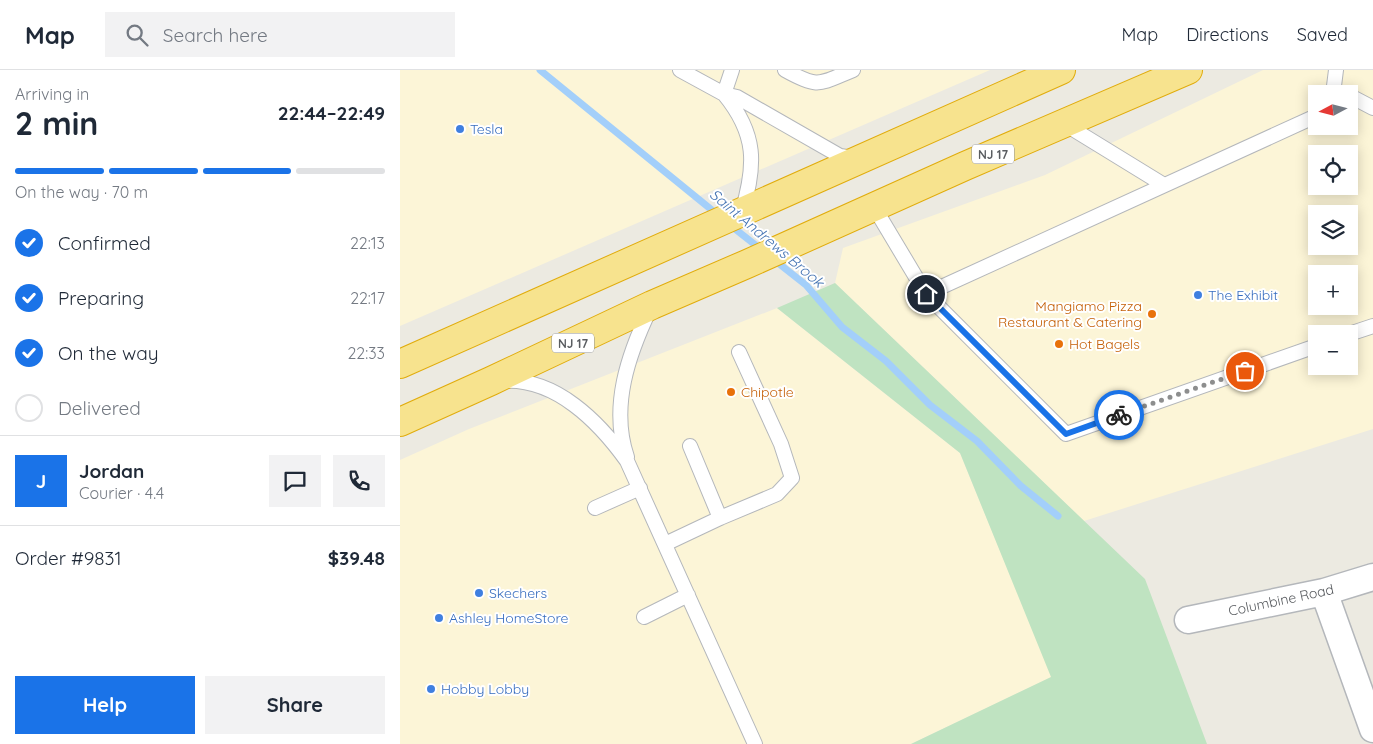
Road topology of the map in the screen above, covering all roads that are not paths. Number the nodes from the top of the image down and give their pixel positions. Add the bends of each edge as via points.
1 (680, 70) edge
2 (732, 70) edge
3 (785, 70) edge
4 (853, 70) edge
5 (1188, 70) edge
6 (1336, 70) edge
7 (1058, 71) edge
8 (1334, 85) edge
9 (724, 94) junction
10 (1358, 100) edge
11 (1373, 108) edge
12 (1308, 120) edge
13 (1063, 123) junction
14 (861, 158) junction
15 (1164, 185) junction
16 (874, 207) junction
17 (748, 210) junction
18 (926, 294) junction
19 (652, 305) junction
20 (1373, 326) edge
21 (1358, 331) edge
22 (1308, 349) edge
23 (739, 352) dead end
24 (400, 364) edge
25 (491, 381) junction
26 (400, 422) edge
27 (690, 446) dead end
28 (632, 472) junction
29 (640, 488) junction
30 (595, 508) dead end
31 (720, 518) junction
32 (665, 544) junction
33 (1373, 577) edge
34 (1324, 592) junction
35 (688, 595) junction
36 (644, 617) dead end
37 (1188, 620) dead end
38 (1373, 729) edge
39 (755, 744) edge

1 - 9 lane
2 - 9 lane
3 - 4 lane via 817,84
5 - 13 highway, NJ 17
6 - 8 lane
7 - 14 highway
9 - 14 lane via 737,97 840,156
9 - 17 lane via 740,116 750,146 752,163
10 - 11 lane
12 - 15 lane
13 - 15 lane
13 - 16 highway, NJ 17
14 - 17 highway
15 - 18 lane
16 - 18 lane
16 - 19 highway, NJ 17
17 - 24 highway
18 - 22 lane via 1066,434
19 - 25 highway, NJ 17
19 - 28 lane via 636,339 621,396 623,438
20 - 21 lane
23 - 31 lane via 781,444 792,478 777,494
25 - 26 highway, NJ 17
25 - 28 lane via 517,380 544,388 567,400 604,432
27 - 31 lane
28 - 29 lane
29 - 30 lane
29 - 32 lane
31 - 32 lane
32 - 35 lane
33 - 34 street, Columbine Road
34 - 37 street, Columbine Road
34 - 38 street
35 - 36 lane
35 - 39 lane

